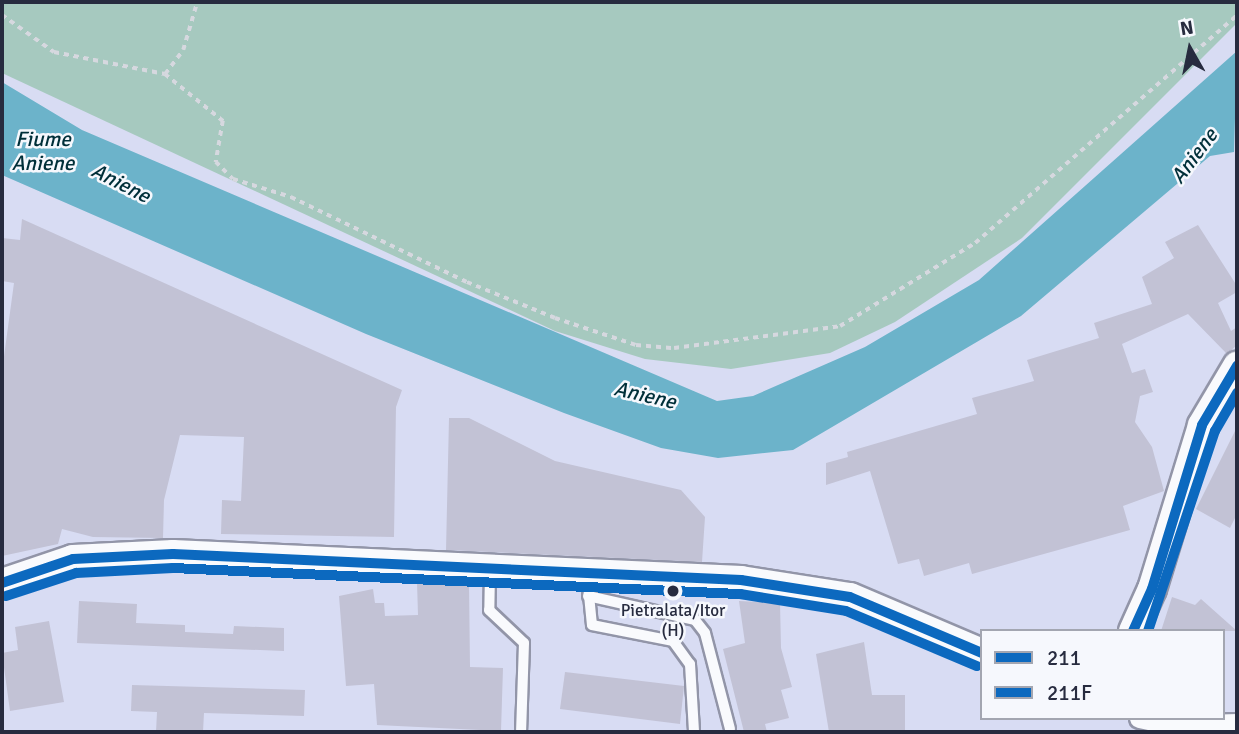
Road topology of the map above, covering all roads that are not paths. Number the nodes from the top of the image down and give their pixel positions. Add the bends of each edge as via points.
1 (1237, 366) edge
2 (490, 567) junction
3 (2, 583) edge
4 (587, 584) junction
5 (1134, 629) edge
6 (980, 652) edge
7 (1148, 720) edge
8 (1237, 723) edge
9 (730, 729) dead end
10 (521, 732) edge
11 (694, 732) edge

1 - 5 street via 1199,431 1152,589
2 - 3 street via 147,555 73,559
2 - 4 street
2 - 10 lane via 489,610 524,643
4 - 6 street via 741,580 835,593
4 - 9 lane via 695,620 705,633
4 - 11 lane via 592,625 673,641 690,664
7 - 8 street via 1171,725

